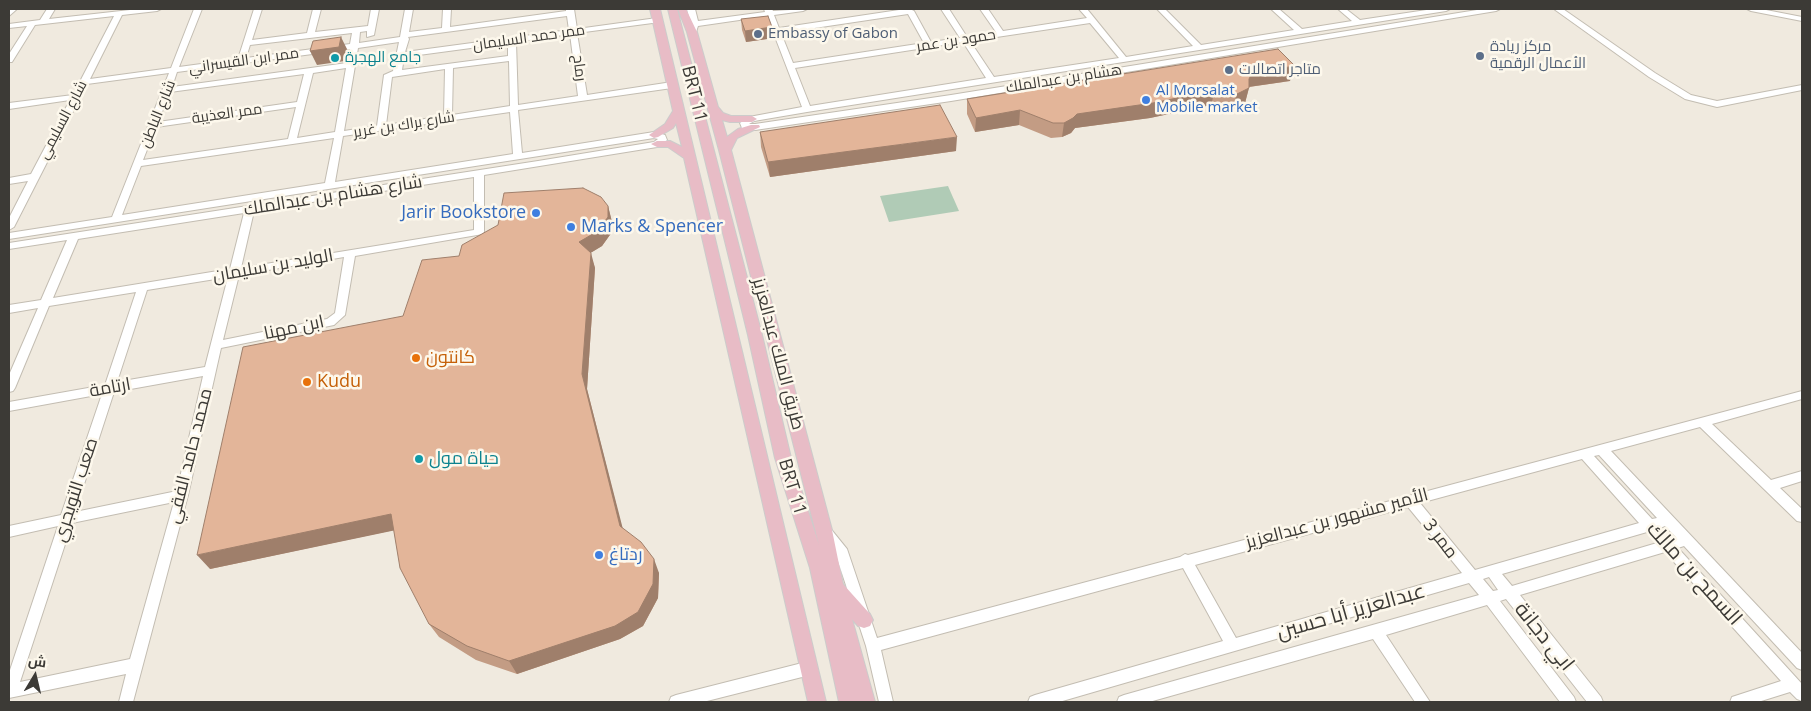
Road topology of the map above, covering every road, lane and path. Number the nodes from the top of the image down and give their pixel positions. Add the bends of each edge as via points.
1 (13, 9) edge
2 (51, 9) edge
3 (157, 9) edge
4 (198, 9) edge
5 (258, 9) edge
6 (316, 9) edge
7 (375, 9) edge
8 (409, 9) edge
9 (447, 9) edge
10 (655, 9) edge
11 (672, 9) edge
12 (682, 9) edge
13 (691, 9) edge
14 (803, 9) edge
15 (945, 9) edge
16 (984, 9) edge
17 (1083, 9) edge
18 (1162, 9) edge
19 (1171, 9) edge
20 (1275, 9) edge
21 (1342, 9) edge
22 (1446, 9) edge
23 (1496, 9) edge
24 (1558, 9) edge
25 (1564, 9) edge
26 (1752, 9) edge
27 (1780, 9) edge
28 (906, 10) edge
29 (570, 11) edge
30 (769, 11) edge
31 (1802, 13) edge
32 (9, 14) edge
33 (118, 14) junction
34 (1401, 16) junction
35 (1802, 19) edge
36 (657, 20) junction
37 (1092, 20) junction
38 (43, 22) junction
39 (1358, 22) junction
40 (1410, 23) junction
41 (32, 24) junction
42 (9, 26) edge
43 (371, 28) junction
44 (694, 28) junction
45 (357, 29) junction
46 (446, 30) junction
47 (776, 31) junction
48 (574, 32) junction
49 (1001, 34) junction
50 (1300, 35) junction
51 (310, 36) junction
52 (405, 37) junction
53 (512, 40) junction
54 (965, 40) junction
55 (247, 43) junction
56 (368, 44) junction
57 (929, 45) junction
58 (354, 46) junction
59 (1194, 47) junction
60 (401, 55) junction
61 (1200, 57) junction
62 (9, 58) edge
63 (512, 58) junction
64 (1124, 59) junction
65 (241, 61) junction
66 (350, 65) junction
67 (449, 66) junction
68 (790, 66) junction
69 (175, 70) junction
70 (309, 71) junction
71 (397, 73) junction
72 (991, 80) junction
73 (84, 82) junction
74 (672, 85) junction
75 (1802, 87) edge
76 (168, 90) junction
77 (76, 97) junction
78 (583, 98) junction
79 (301, 104) junction
80 (9, 106) edge
81 (713, 107) junction
82 (514, 109) junction
83 (807, 109) junction
84 (678, 112) junction
85 (448, 118) junction
86 (753, 123) junction
87 (154, 125) junction
88 (381, 128) junction
89 (338, 135) junction
90 (655, 139) junction
91 (292, 141) junction
92 (725, 150) junction
93 (518, 156) junction
94 (690, 157) junction
95 (137, 164) junction
96 (479, 173) junction
97 (33, 177) junction
98 (9, 181) edge
99 (330, 184) junction
100 (250, 209) junction
101 (116, 218) junction
102 (9, 228) edge
103 (9, 236) edge
104 (74, 236) junction
105 (9, 246) edge
106 (350, 253) junction
107 (233, 273) junction
108 (142, 289) junction
109 (45, 304) junction
110 (9, 309) edge
111 (216, 345) junction
112 (211, 370) junction
113 (9, 388) edge
114 (109, 388) junction
115 (1802, 395) edge
116 (9, 406) edge
117 (1702, 422) junction
118 (1602, 450) junction
119 (1585, 454) junction
120 (1802, 476) edge
121 (1769, 486) junction
122 (182, 494) junction
123 (1410, 500) junction
124 (1802, 517) edge
125 (67, 520) junction
126 (1668, 520) junction
127 (1649, 525) junction
128 (824, 530) junction
129 (9, 531) edge
130 (1686, 540) junction
131 (1668, 544) junction
132 (1185, 560) junction
133 (818, 568) junction
134 (1492, 571) junction
135 (1472, 576) junction
136 (835, 587) junction
137 (1508, 591) junction
138 (1489, 597) junction
139 (864, 620) junction
140 (1376, 632) junction
141 (873, 646) junction
142 (1233, 646) junction
143 (1802, 663) edge
144 (135, 665) junction
145 (810, 668) junction
146 (1798, 689) edge
147 (9, 691) edge
148 (1134, 701) edge
149 (126, 702) edge
150 (676, 702) edge
151 (817, 702) edge
152 (848, 702) edge
153 (866, 702) edge
154 (886, 702) edge
155 (1035, 702) edge
156 (1423, 702) edge
157 (1569, 702) edge
158 (1596, 702) edge
159 (1737, 702) edge

1 - 32 street
2 - 38 street
3 - 33 street
4 - 69 street, شارع الباطن
5 - 55 street
6 - 51 street
7 - 43 street
8 - 52 street
9 - 46 street
10 - 36 main road
11 - 133 main road, BRT 11 via 755,334 783,458
12 - 44 main road, طريق الملك عبدالعزيز
13 - 44 street
14 - 30 street
15 - 54 street
16 - 49 street
17 - 37 street
18 - 19 street
18 - 59 street
20 - 50 street
21 - 39 street
22 - 34 street, هشام بن عبدالملك
23 - 40 street, هشام بن عبدالملك
24 - 75 street via 1688,97 1717,104
25 - 75 street via 1693,96 1728,101
26 - 35 street
27 - 31 street
28 - 47 street
28 - 57 street
29 - 46 street, ممر ابن القيسراني
29 - 48 street, رماح
30 - 44 street
30 - 47 street
33 - 38 street
33 - 73 street, شارع السليمي
34 - 39 street, هشام بن عبدالملك
34 - 40 street
36 - 48 street, ممر حمد السليمان
36 - 74 main road
37 - 49 street, حمود بن عمر
37 - 64 street
38 - 41 street
39 - 50 street, هشام بن عبدالملك
40 - 50 street, هشام بن عبدالملك
41 - 42 street
41 - 62 street
43 - 45 street
43 - 56 street
44 - 81 main road, طريق الملك عبدالعزيز
45 - 51 street
45 - 58 street
46 - 52 street, ممر ابن القيسراني
47 - 68 street
48 - 53 street, ممر حمد السليمان
48 - 78 street, رماح
49 - 54 street, حمود بن عمر
50 - 59 street, هشام بن عبدالملك
50 - 61 street, هشام بن عبدالملك
51 - 55 street
52 - 56 street, ممر ابن القيسراني
52 - 60 street
53 - 60 street, ممر حمد السليمان
53 - 63 street
54 - 57 street, حمود بن عمر
54 - 72 street
55 - 65 street
56 - 58 street, ممر ابن القيسراني
57 - 68 street, حمود بن عمر
58 - 65 street, ممر ابن القيسراني
58 - 66 street
59 - 61 street
59 - 64 street, هشام بن عبدالملك
60 - 71 street
61 - 86 street, هشام بن عبدالملك
63 - 67 street
63 - 82 street
64 - 72 street, هشام بن عبدالملك
65 - 69 street, ممر ابن القيسراني
66 - 70 street
66 - 89 street
67 - 71 street
67 - 85 street
68 - 83 street
69 - 73 street, ممر ابن القيسراني
69 - 76 street, شارع الباطن
70 - 76 street
70 - 79 street
71 - 88 street via 388,74
72 - 83 street, هشام بن عبدالملك
73 - 77 street, شارع السليمي
74 - 78 street, شارع براك بن غرير
74 - 84 main road
76 - 87 street, شارع الباطن
77 - 80 street
77 - 97 street, شارع السليمي
78 - 82 street, شارع براك بن غرير
79 - 87 street, ممر العذيبة
79 - 91 street
81 - 86 main road via 730,119
81 - 92 main road, طريق الملك عبدالعزيز
82 - 85 street, شارع براك بن غرير
82 - 93 street
83 - 86 street, هشام بن عبدالملك
84 - 90 main road
84 - 94 main road
85 - 88 street, شارع براك بن غرير
86 - 92 main road via 732,136
87 - 95 street, شارع الباطن
88 - 89 street, شارع براك بن غرير
89 - 91 street, شارع براك بن غرير
89 - 99 street
90 - 93 street, شارع هشام بن عبدالملك
90 - 94 main road
90 - 96 street, شارع هشام بن عبدالملك
91 - 95 street, شارع براك بن غرير
92 - 128 main road, طريق الملك عبدالعزيز
93 - 99 street, شارع هشام بن عبدالملك
94 - 145 main road
95 - 101 street, شارع الباطن
96 - 100 street, شارع هشام بن عبدالملك
96 - 106 street, الوليد بن سليمان via 479,232
97 - 98 street
97 - 102 street, شارع السليمي
99 - 101 street, شارع هشام بن عبدالملك
100 - 104 street, شارع هشام بن عبدالملك
100 - 107 street, محمد حامد الفقي
101 - 103 street, شارع هشام بن عبدالملك
104 - 105 street, شارع هشام بن عبدالملك
104 - 109 street
106 - 107 street, الوليد بن سليمان
106 - 111 street, ابن مهنا via 340,314 330,322
107 - 108 street, الوليد بن سليمان
107 - 111 street, محمد حامد الفقي
108 - 109 street, الوليد بن سليمان
108 - 114 street, صعب التويجري
109 - 110 street, الوليد بن سليمان
109 - 113 street
111 - 112 street, محمد حامد الفقي
112 - 114 street, ارتامة
112 - 122 street, محمد حامد الفقي
114 - 116 street, ارتامة
114 - 125 street, صعب التويجري
115 - 117 street, الأمير مشهور بن عبدالعزيز
117 - 118 street, الأمير مشهور بن عبدالعزيز
117 - 121 street
118 - 119 street, الأمير مشهور بن عبدالعزيز
118 - 126 street, السمح بن مالك
119 - 123 street, الأمير مشهور بن عبدالعزيز
119 - 127 street, السمح بن مالك
120 - 121 street
121 - 124 street
122 - 125 street
122 - 144 street, محمد حامد الفقي
123 - 132 street, الأمير مشهور بن عبدالعزيز
123 - 135 street, ممر 3
125 - 129 street
125 - 147 street, صعب التويجري
126 - 127 street, عبدالعزيز أبا حسين
126 - 130 street, السمح بن مالك
127 - 131 street, السمح بن مالك
127 - 134 street, عبدالعزيز أبا حسين
128 - 136 main road, طريق الملك عبدالعزيز
128 - 139 street via 842,553
130 - 131 street, عبدالعزيز أبا حسين
130 - 143 street, السمح بن مالك
131 - 137 street, عبدالعزيز أبا حسين
131 - 146 street, السمح بن مالك
132 - 141 street, الأمير مشهور بن عبدالعزيز
132 - 142 street
133 - 136 main road
133 - 152 main road, BRT 11
134 - 135 street, عبدالعزيز أبا حسين
134 - 137 street, ابي دجانة
135 - 138 street, ابي دجانة
135 - 142 street, عبدالعزيز أبا حسين
136 - 139 main road
136 - 153 main road, طريق الملك عبدالعزيز
137 - 138 street, عبدالعزيز أبا حسين
137 - 158 street, ابي دجانة
138 - 140 street, عبدالعزيز أبا حسين
138 - 157 street, ابي دجانة
139 - 141 street
140 - 148 street, عبدالعزيز أبا حسين
140 - 156 street
141 - 154 street
142 - 155 street, عبدالعزيز أبا حسين
144 - 147 street
144 - 149 street, محمد حامد الفقي
145 - 150 street
145 - 151 main road
146 - 159 street

